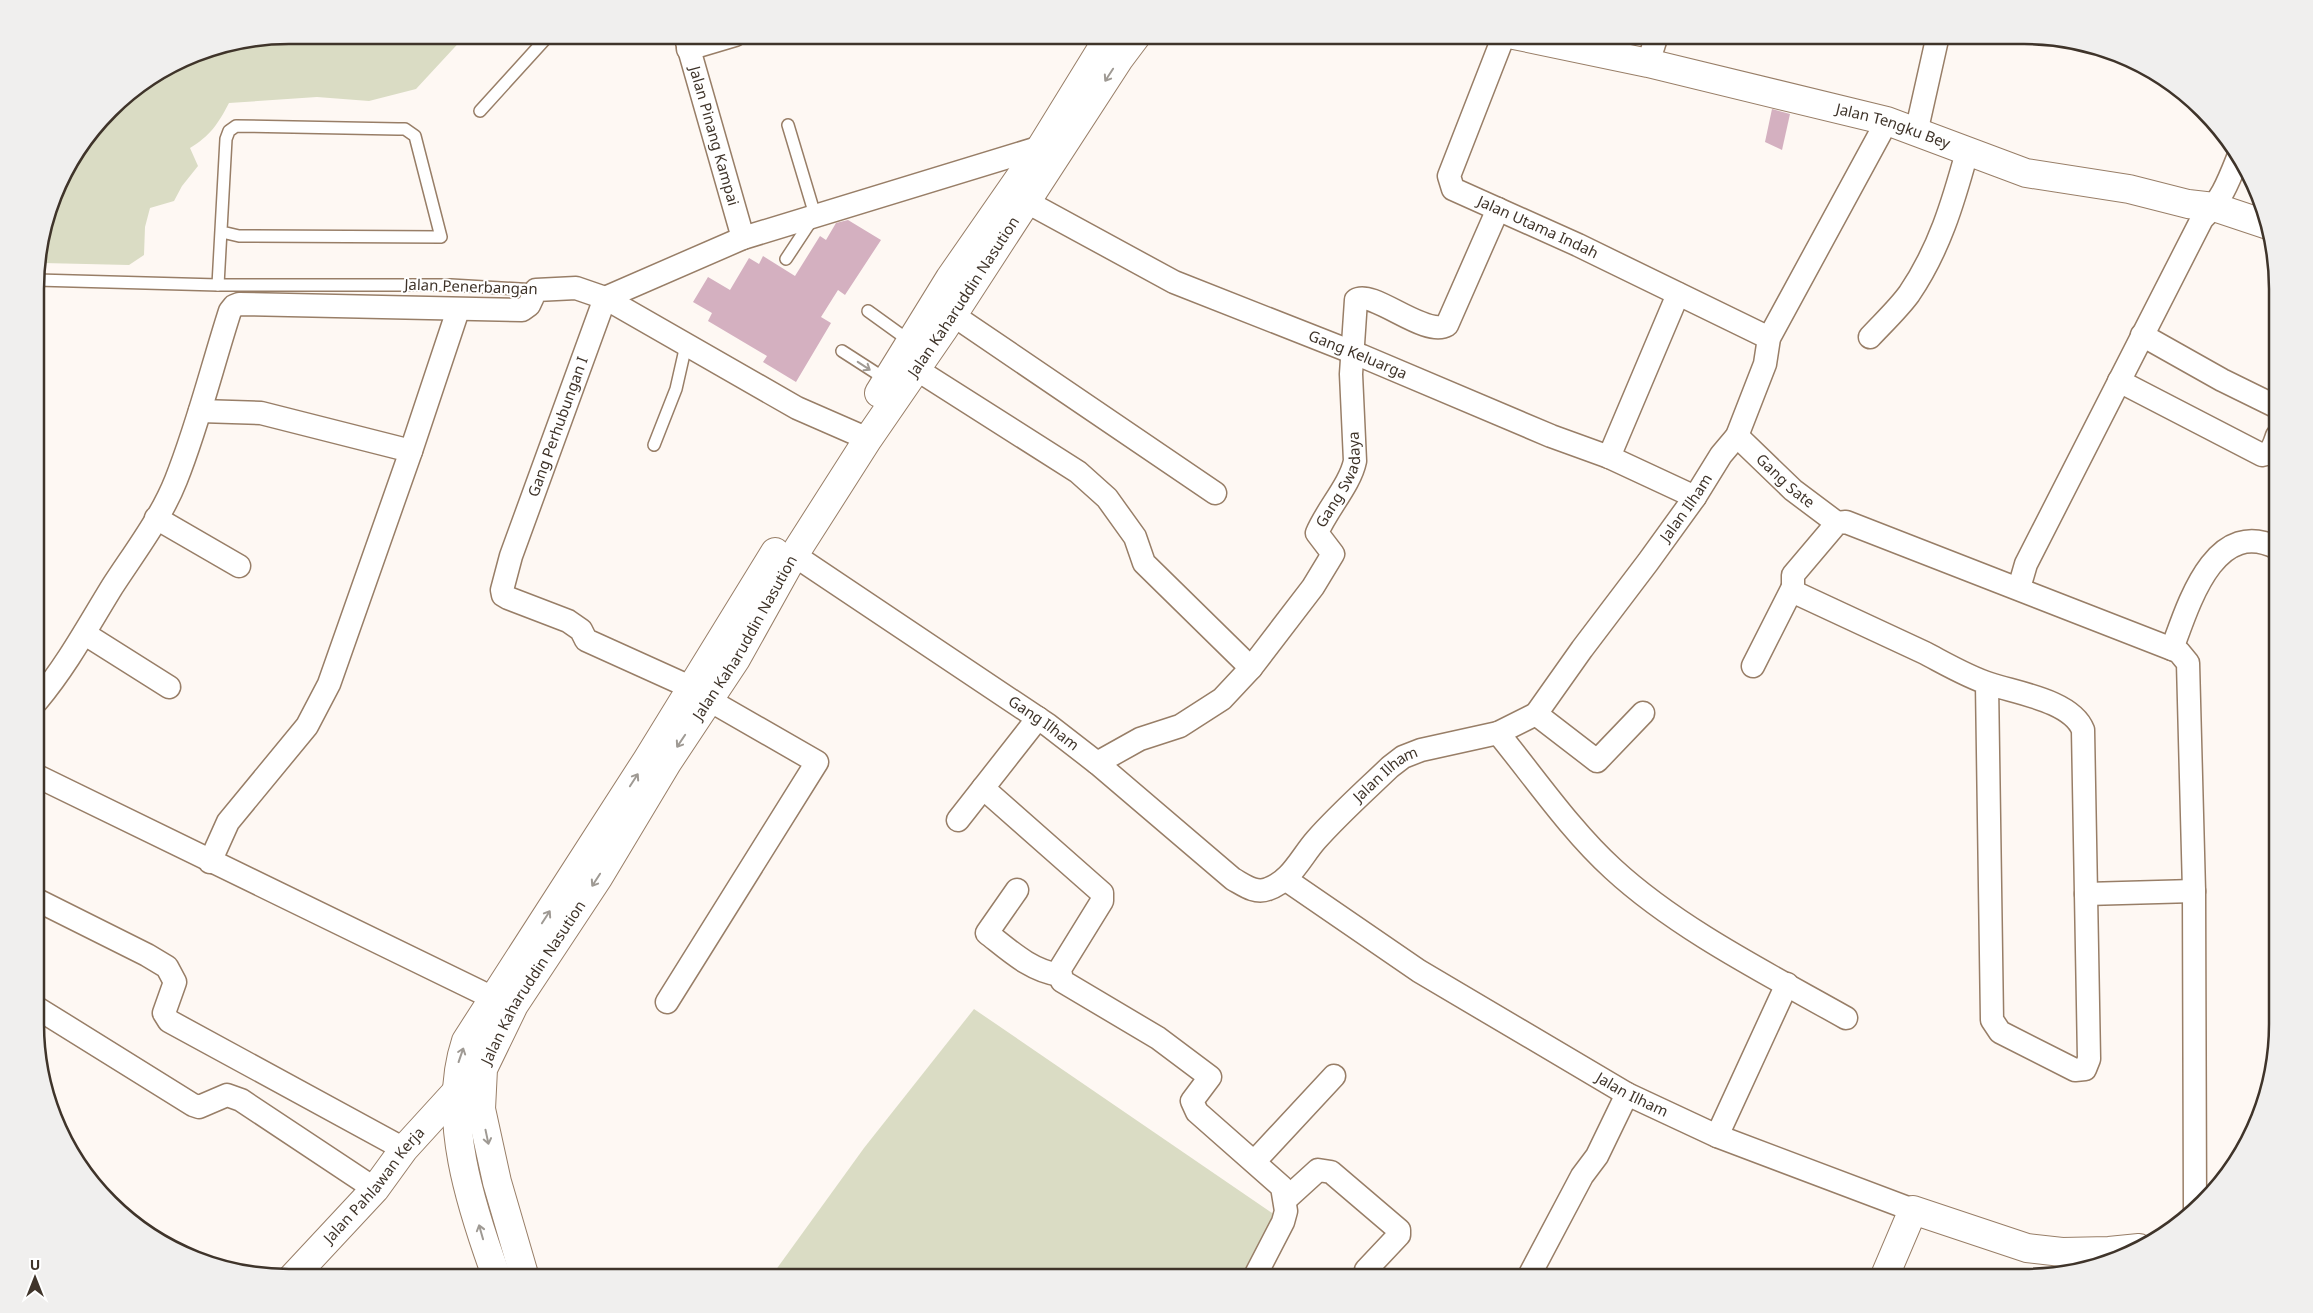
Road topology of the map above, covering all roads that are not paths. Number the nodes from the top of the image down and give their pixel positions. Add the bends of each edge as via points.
1 (541, 44) edge
2 (687, 44) edge
3 (1105, 44) edge
4 (1130, 44) edge
5 (1500, 44) edge
6 (1557, 44) edge
7 (1654, 44) edge
8 (1936, 44) edge
9 (1648, 63) junction
10 (480, 111) dead end
11 (1887, 121) junction
12 (788, 125) dead end
13 (1916, 134) junction
14 (1048, 151) junction
15 (1967, 152) junction
16 (2235, 165) edge
17 (1027, 202) junction
18 (2214, 207) junction
19 (1498, 209) junction
20 (815, 215) junction
21 (2260, 222) edge
22 (222, 232) junction
23 (743, 238) junction
24 (786, 259) dead end
25 (44, 280) edge
26 (218, 285) junction
27 (536, 290) junction
28 (1678, 294) junction
29 (605, 298) junction
30 (458, 310) junction
31 (868, 311) dead end
32 (953, 315) junction
33 (2142, 335) junction
34 (1870, 337) dead end
35 (1769, 338) junction
36 (911, 342) junction
37 (686, 345) junction
38 (842, 351) dead end
39 (1352, 352) junction
40 (916, 369) junction
41 (886, 380) junction
42 (2118, 381) junction
43 (2269, 402) edge
44 (200, 411) junction
45 (861, 435) junction
46 (1737, 436) junction
47 (654, 445) dead end
48 (411, 451) junction
49 (2269, 453) edge
50 (1609, 457) junction
51 (1215, 493) dead end
52 (1695, 497) junction
53 (156, 518) junction
54 (1837, 523) junction
55 (2269, 544) edge
56 (794, 555) junction
57 (238, 566) dead end
58 (1793, 587) junction
59 (2019, 588) junction
60 (85, 634) junction
61 (2172, 649) junction
62 (1753, 666) dead end
63 (1252, 668) junction
64 (1987, 684) junction
65 (169, 687) dead end
66 (44, 693) edge
67 (699, 694) junction
68 (1643, 713) dead end
69 (1536, 714) junction
70 (1038, 718) junction
71 (1498, 733) junction
72 (1097, 763) junction
73 (44, 779) edge
74 (983, 788) junction
75 (958, 820) dead end
76 (210, 862) junction
77 (1285, 879) junction
78 (1017, 890) dead end
79 (2194, 891) junction
80 (2086, 894) junction
81 (44, 904) edge
82 (1060, 975) junction
83 (1787, 984) junction
84 (493, 998) junction
85 (667, 1002) dead end
86 (44, 1012) edge
87 (1846, 1018) dead end
88 (1334, 1076) dead end
89 (469, 1091) junction
90 (1627, 1094) junction
91 (1717, 1136) junction
92 (404, 1149) junction
93 (1255, 1161) junction
94 (375, 1189) junction
95 (2195, 1199) edge
96 (1285, 1200) junction
97 (1913, 1210) junction
98 (2120, 1250) edge
99 (300, 1269) edge
100 (494, 1269) edge
101 (522, 1269) edge
102 (1259, 1269) edge
103 (1367, 1269) edge
104 (1533, 1269) edge
105 (1888, 1269) edge

1 - 10 lane
2 - 23 street, Jalan Pinang Kampai
3 - 14 main road, Jalan Kaharuddin Nasution
4 -> 14 main road, Jalan Kaharuddin Nasution
5 - 19 street, Jalan Utama Indah via 1449,176 1453,189
6 - 9 main road, Jalan Tengku Bey
7 - 9 street
8 - 13 street
9 - 11 main road, Jalan Tengku Bey
11 - 13 main road, Jalan Tengku Bey
11 - 35 street, Jalan Ilham
12 - 20 lane
13 - 15 main road, Jalan Tengku Bey
14 - 17 main road, Jalan Kaharuddin Nasution
14 - 20 street
14 - 36 main road, Jalan Kaharuddin Nasution via 950,278
15 - 18 main road, Jalan Tengku Bey via 2026,173 2130,189 2188,204
15 - 34 street via 1954,200 1934,252 1908,295
16 - 18 street
17 - 32 main road, Jalan Kaharuddin Nasution
17 - 39 street, Gang Keluarga via 1174,282
18 - 21 main road, Jalan Tengku Bey
18 - 33 street via 2202,219
19 - 28 street, Jalan Utama Indah
19 - 39 street, Gang Swadaya via 1447,325 1442,328 1428,326 1371,300 1357,298
20 - 23 street
20 - 24 lane
22 - 22 lane via 238,236 442,237 415,136 405,129 232,128 226,139
22 - 26 lane
23 - 29 street
25 - 26 lane, Jalan Penerbangan
26 - 27 lane, Jalan Penerbangan via 451,285
27 - 29 street, Jalan Penerbangan via 576,288
27 - 30 street via 522,310
28 - 35 street, Jalan Utama Indah
28 - 50 street
29 - 37 street, Jalan Penerbangan
29 - 67 street, Gang Perhubungan I via 511,556 503,595 568,622 581,630 586,640
30 - 44 street via 249,303 234,306
30 - 48 street
31 - 36 lane
32 - 40 main road, Jalan Kaharuddin Nasution
32 - 51 street
33 - 42 street
33 - 43 street via 2222,380
35 - 46 street, Jalan Ilham via 1765,364
36 - 41 main road, Jalan Kaharuddin Nasution
37 - 45 street, Jalan Penerbangan via 797,408
37 - 47 lane via 676,389
38 -> 41 lane
39 - 50 street, Gang Keluarga
39 - 63 street, Gang Swadaya via 1355,461 1317,533 1333,554 1313,587
40 - 45 main road, Jalan Kaharuddin Nasution
40 - 63 street via 1078,472 1113,506 1135,537 1144,562
41 - 45 main road, Jalan Kaharuddin Nasution
42 - 49 street via 2262,455
42 - 59 street via 2026,564
44 - 48 street via 261,412
44 - 53 street via 176,482
45 - 56 main road, Jalan Kaharuddin Nasution
45 - 67 main road, Jalan Kaharuddin Nasution via 780,544
46 - 52 street, Jalan Ilham
46 - 54 street, Gang Sate via 1793,490
48 - 76 street via 329,684 307,726 228,822
50 - 52 street, Gang Keluarga
52 - 69 street, Jalan Ilham
53 - 57 street
53 - 60 street
54 - 58 street via 1793,575
54 - 59 street via 1862,527
55 - 61 street via 2241,542 2221,553 2192,595
56 - 67 main road, Jalan Kaharuddin Nasution via 736,659
56 - 70 street, Gang Ilham
58 - 62 street
58 - 64 street via 1796,594
59 - 61 street
60 - 65 street
60 - 66 street
61 - 79 street via 2185,657 2188,663
63 - 72 street, Gang Swadaya via 1222,699 1180,726 1140,739
64 - 80 street via 2052,704 2066,710 2080,723 2083,730
64 - 80 street via 1992,1020 2000,1032 2075,1070 2084,1069 2089,1059
84 -> 67 main road, Jalan Kaharuddin Nasution via 647,760
67 - 85 street via 817,762
67 -> 89 main road, Jalan Kaharuddin Nasution via 667,763 598,878 514,1005
68 - 69 street via 1597,761
69 - 71 street, Jalan Ilham
70 - 72 street, Gang Ilham
70 - 74 street
71 - 77 street, Jalan Ilham via 1402,757 1315,841
71 - 83 street via 1613,869 1706,937
72 - 77 street, Gang Ilham via 1249,888 1258,891 1268,889
73 - 76 street
74 - 75 street
74 - 82 street via 1102,893 1102,902 1060,969
76 - 84 street
77 - 90 street, Jalan Ilham via 1418,971
78 - 82 street via 987,933 1024,962 1047,973
79 - 80 street
79 - 95 street
81 - 92 street via 167,967 175,982 164,1013 169,1021
82 - 93 street via 1062,981 1158,1038 1210,1077 1192,1102 1197,1112
83 - 87 street
83 - 91 street
89 -> 84 main road, Jalan Kaharuddin Nasution via 458,1063 466,1041
86 - 94 street via 193,1105 199,1107 227,1096 241,1100
88 - 93 street
89 - 92 main road, Jalan Pahlawan Kerja
100 -> 89 main road, Jalan Kaharuddin Nasution via 465,1176
89 -> 101 main road, Jalan Kaharuddin Nasution via 481,1108 497,1182
90 - 91 street, Jalan Ilham
90 - 104 street
91 - 97 street, Jalan Ilham
92 - 94 main road, Jalan Pahlawan Kerja
93 - 96 street via 1282,1187
94 - 99 main road, Jalan Pahlawan Kerja
96 - 102 street via 1283,1222
96 - 103 street via 1318,1170 1331,1172 1399,1230 1399,1235
97 - 98 main road via 2026,1248 2062,1252
97 - 105 main road

